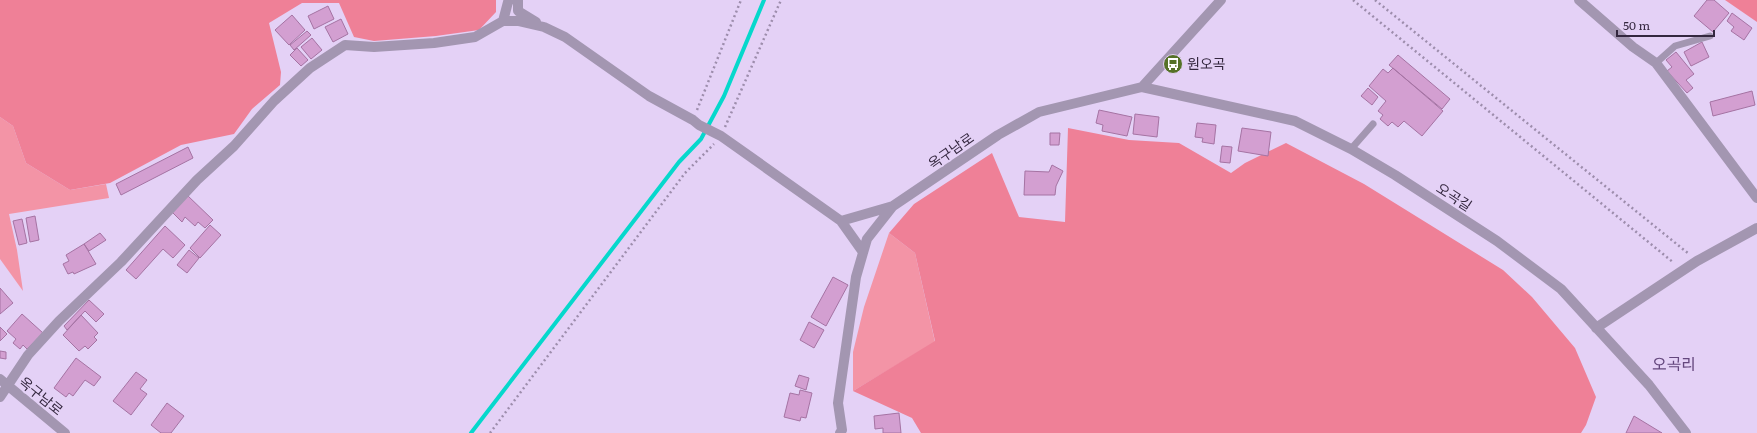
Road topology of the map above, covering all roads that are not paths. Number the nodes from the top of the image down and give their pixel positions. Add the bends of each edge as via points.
1 (510, 0) edge
2 (518, 0) edge
3 (1221, 0) edge
4 (1579, 0) edge
5 (504, 21) junction
6 (544, 27) junction
7 (1710, 36) dead end
8 (1656, 63) junction
9 (1142, 87) junction
10 (1372, 124) dead end
11 (1351, 149) junction
12 (1757, 198) edge
13 (893, 206) junction
14 (841, 221) junction
15 (1757, 228) edge
16 (863, 252) junction
17 (1596, 328) junction
18 (0, 379) edge
19 (8, 387) junction
20 (0, 397) edge
21 (841, 432) edge
22 (65, 433) edge
23 (1686, 433) edge

1 - 5 street
2 - 6 street via 518,11
3 - 9 street
4 - 8 street via 1602,22
5 - 6 street via 518,21
5 - 19 street via 475,36 447,41 374,47 345,45 310,68 197,180 121,262 59,321 28,356
6 - 14 street via 565,37 649,96 718,135
7 - 8 lane via 1675,46
8 - 12 street
9 - 11 street, 오곡길 via 1295,121
9 - 13 street, 옥구남로 via 1039,112 998,135
10 - 11 lane
11 - 17 street, 오곡길 via 1497,241 1561,289
13 - 14 street
13 - 16 street, 옥구남로 via 867,239
14 - 16 street
15 - 17 street via 1682,270
16 - 21 street, 옥구남로 via 856,277 838,403
17 - 23 street, 오곡길 via 1649,385
18 - 19 street, 옥구남로
19 - 20 street
19 - 22 street, 옥구남로

